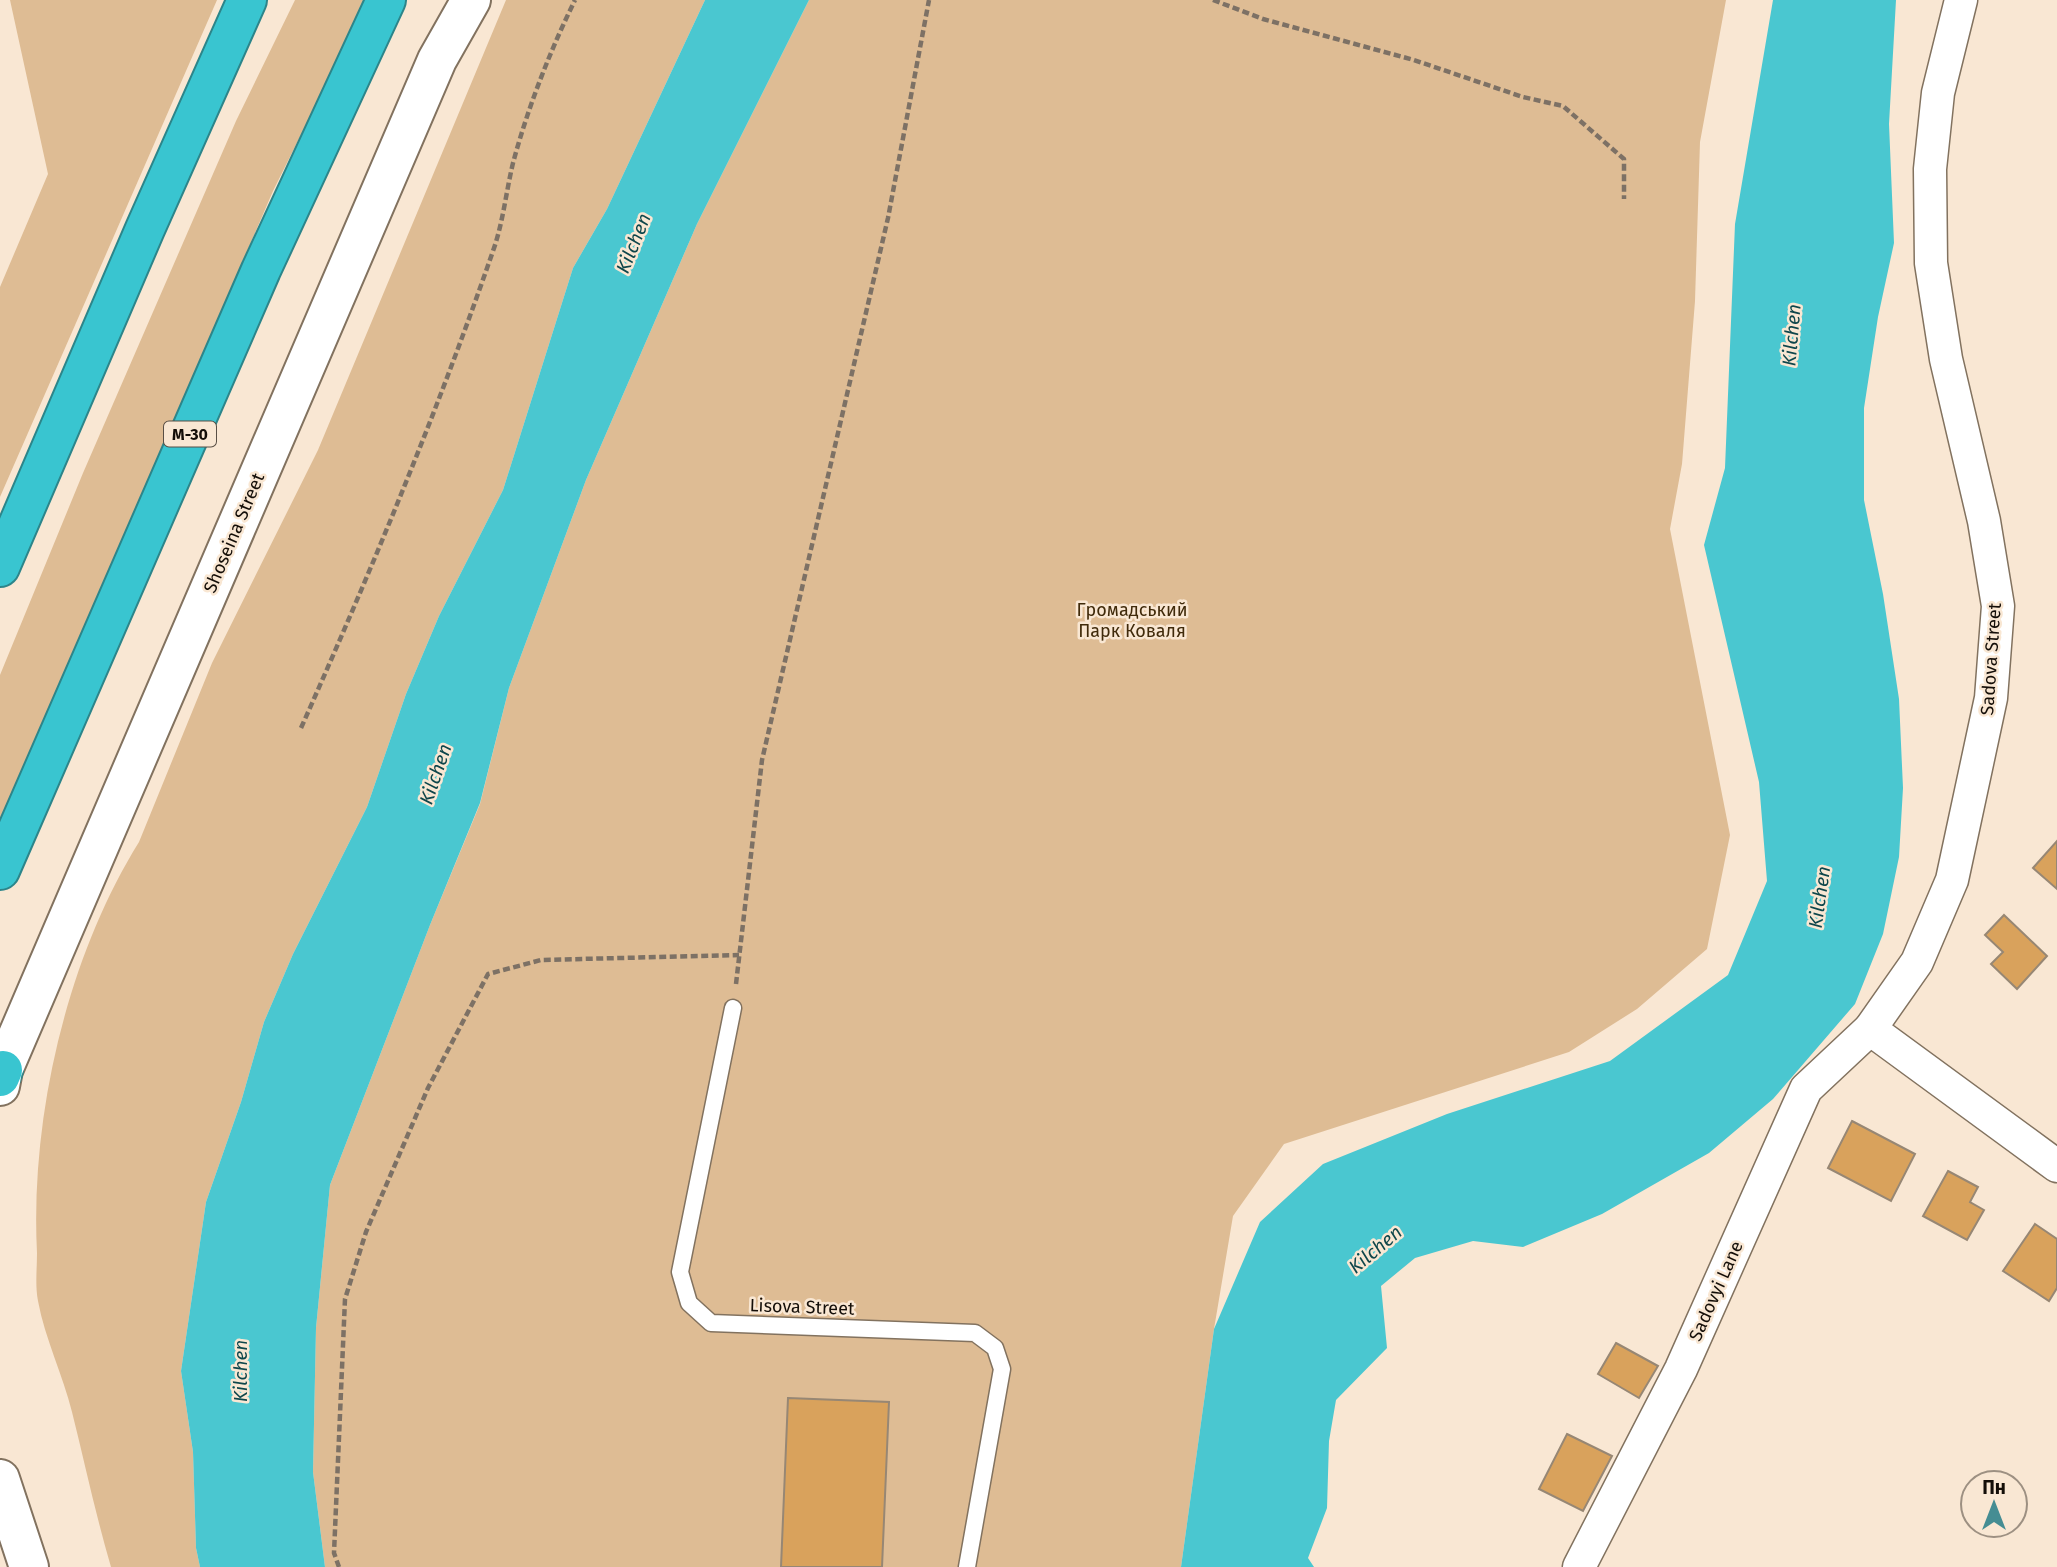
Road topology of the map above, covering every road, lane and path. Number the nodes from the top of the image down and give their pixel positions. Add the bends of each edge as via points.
1 (247, 0) edge
2 (386, 0) edge
3 (471, 0) edge
4 (575, 0) edge
5 (929, 0) edge
6 (1213, 0) edge
7 (1961, 0) edge
8 (1624, 199) dead end
9 (0, 567) edge
10 (301, 728) dead end
11 (0, 870) edge
12 (739, 956) junction
13 (733, 1008) joint
14 (1870, 1029) junction
15 (1, 1077) edge
16 (2057, 1166) edge
17 (0, 1479) edge
18 (29, 1567) edge
19 (340, 1567) edge
20 (967, 1567) edge
21 (1579, 1567) edge

1 - 9 highway
2 - 11 highway, М-30 via 261,270
3 - 15 street, Shoseina Street via 432,73
4 - 10 path via 530,109 494,248 401,494
5 - 12 path via 888,218 762,760
6 - 8 path via 1263,19 1563,106 1624,159
7 - 14 street, Sadova Street via 1938,93 1930,169 1931,263 1946,359 1984,522 1998,606 1991,698 1952,880 1917,962
12 - 13 path
12 - 19 path via 541,960 488,974 428,1088 366,1232 345,1299 334,1553
13 - 20 lane, Lisova Street via 680,1272 689,1303 710,1323 975,1332 995,1348 1002,1369
14 - 16 street
14 - 21 street, Sadovyi Lane via 1806,1089 1681,1369
17 - 18 street

